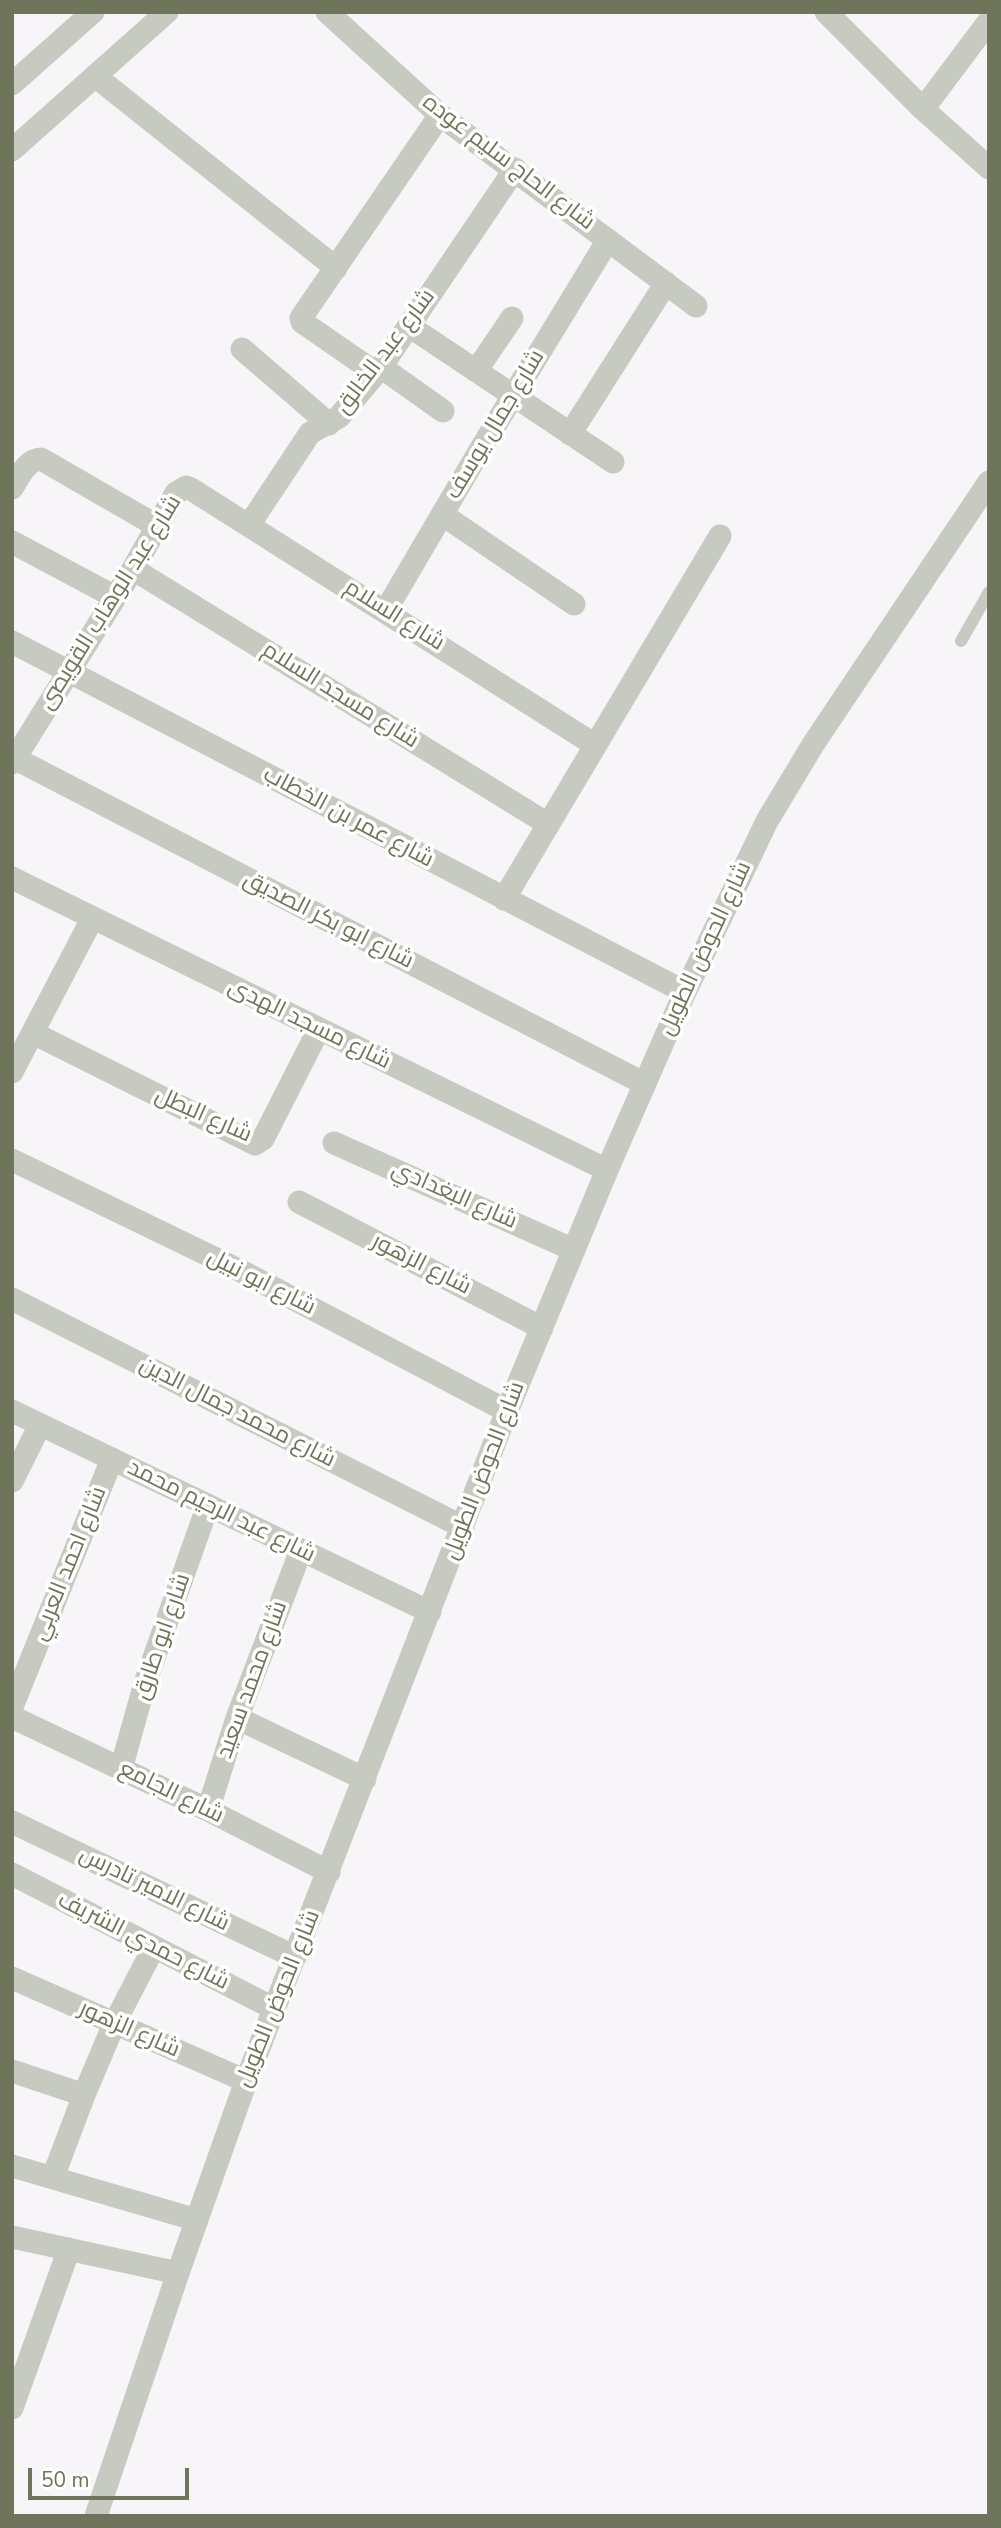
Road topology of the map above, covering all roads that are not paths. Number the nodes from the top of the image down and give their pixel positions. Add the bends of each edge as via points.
1 (93, 12) edge
2 (167, 12) edge
3 (327, 12) edge
4 (832, 14) edge
5 (989, 21) edge
6 (95, 76) junction
7 (12, 84) edge
8 (923, 109) junction
9 (440, 115) junction
10 (12, 150) edge
11 (989, 168) edge
12 (514, 169) junction
13 (608, 240) junction
14 (336, 268) junction
15 (666, 283) junction
16 (696, 306) dead end
17 (512, 318) dead end
18 (410, 326) junction
19 (242, 349) dead end
20 (378, 370) junction
21 (476, 371) junction
22 (513, 395) junction
23 (443, 411) dead end
24 (329, 424) junction
25 (570, 434) junction
26 (613, 463) dead end
27 (989, 482) edge
28 (12, 488) edge
29 (191, 489) joint
30 (443, 515) junction
31 (249, 525) junction
32 (157, 526) junction
33 (720, 536) dead end
34 (12, 541) edge
35 (133, 569) junction
36 (989, 592) edge
37 (116, 597) junction
38 (574, 604) dead end
39 (386, 610) junction
40 (961, 640) dead end
41 (12, 642) edge
42 (69, 671) junction
43 (595, 745) junction
44 (13, 760) edge
45 (548, 824) junction
46 (12, 878) edge
47 (504, 899) junction
48 (92, 919) junction
49 (685, 992) junction
50 (319, 1029) junction
51 (33, 1033) junction
52 (12, 1072) edge
53 (645, 1084) junction
54 (334, 1143) dead end
55 (12, 1160) edge
56 (607, 1170) junction
57 (299, 1202) dead end
58 (574, 1250) junction
59 (12, 1299) edge
60 (542, 1328) junction
61 (12, 1411) edge
62 (507, 1411) junction
63 (40, 1425) junction
64 (112, 1460) junction
65 (12, 1481) edge
66 (208, 1505) junction
67 (463, 1527) junction
68 (301, 1550) junction
69 (430, 1612) junction
70 (12, 1707) edge
71 (12, 1717) edge
72 (237, 1718) junction
73 (121, 1769) junction
74 (365, 1779) junction
75 (208, 1810) junction
76 (12, 1822) edge
77 (329, 1872) junction
78 (12, 1874) edge
79 (154, 1947) junction
80 (295, 1957) junction
81 (12, 1978) edge
82 (275, 2009) junction
83 (114, 2024) junction
84 (12, 2071) edge
85 (246, 2081) junction
86 (84, 2095) junction
87 (12, 2166) edge
88 (53, 2177) junction
89 (197, 2220) junction
90 (12, 2237) edge
91 (69, 2249) junction
92 (178, 2273) junction
93 (12, 2408) edge
94 (96, 2516) edge

1 - 7 street
2 - 6 street
3 - 9 street, شارع الحاج سليم عوده
4 - 8 street
5 - 8 street
6 - 10 street
6 - 14 street
8 - 11 street
9 - 12 street, شارع الحاج سليم عوده
9 - 14 street
12 - 13 street, شارع الحاج سليم عوده
12 - 18 street, شارع عبد الخالق
13 - 15 street, شارع الحاج سليم عوده
13 - 22 street, شارع جمال يوسف
14 - 20 street via 301,321
15 - 16 street, شارع الحاج سليم عوده
15 - 25 street
17 - 21 street
18 - 20 street, شارع عبد الخالق
18 - 21 street
19 - 24 street
20 - 23 street
20 - 24 street, شارع عبد الخالق
21 - 22 street
22 - 25 street
22 - 30 street, شارع جمال يوسف
24 - 31 street, شارع عبد الخالق via 310,433
25 - 26 street
27 - 49 street, شارع الحوض الطويل via 790,781 746,861
28 - 32 street via 27,465 41,459
29 - 31 street, شارع السلام
29 - 32 street, شارع عبد الوهاب القويصى via 176,493
30 - 38 street
30 - 39 street, شارع جمال يوسف
31 - 39 street, شارع السلام
32 - 35 street, شارع عبد الوهاب القويصى
33 - 43 street
34 - 37 street
35 - 37 street, شارع عبد الوهاب القويصى
35 - 45 street, شارع مسجد السلام
36 - 40 lane
37 - 42 street, شارع عبد الوهاب القويصى
39 - 43 street, شارع السلام
41 - 42 street, شارع عمر بن الخطاب
42 - 44 street, شارع عبد الوهاب القويصى
42 - 47 street, شارع عمر بن الخطاب
43 - 45 street
44 - 53 street, شارع ابو بكر الصديق
45 - 47 street
46 - 48 street, شارع مسجد الهدى
47 - 49 street, شارع عمر بن الخطاب
48 - 50 street, شارع مسجد الهدى
48 - 51 street
49 - 53 street, شارع الحوض الطويل
50 - 51 street, شارع البطل via 262,1139 255,1144
50 - 56 street, شارع مسجد الهدى
51 - 52 street
53 - 56 street, شارع الحوض الطويل
54 - 58 street, شارع البغدادي
55 - 62 street, شارع ابو نبيل via 239,1270
56 - 58 street, شارع الحوض الطويل
57 - 60 street, شارع الزهور
58 - 60 street, شارع الحوض الطويل
59 - 67 street, شارع محمد جمال الدين
60 - 62 street, شارع الحوض الطويل
61 - 63 street, شارع عبد الرحيم محمد
62 - 67 street, شارع الحوض الطويل
63 - 64 street, شارع عبد الرحيم محمد
63 - 65 street
64 - 66 street, شارع عبد الرحيم محمد
64 - 70 street, شارع احمد العربي
66 - 68 street, شارع عبد الرحيم محمد
66 - 73 street, شارع ابو طارق via 145,1683
67 - 69 street, شارع الحوض الطويل
68 - 69 street, شارع عبد الرحيم محمد
68 - 72 street, شارع محمد سعيد
69 - 74 street, شارع الحوض الطويل
71 - 73 street, شارع الجامع
72 - 74 street
72 - 75 street, شارع محمد سعيد
73 - 75 street, شارع الجامع
74 - 77 street, شارع الحوض الطويل
75 - 77 street, شارع الجامع
76 - 80 street, شارع الامير تادرس
77 - 80 street, شارع الحوض الطويل
78 - 79 street, شارع حمدي الشريف
79 - 82 street, شارع حمدي الشريف
79 - 83 street
80 - 82 street, شارع الحوض الطويل
81 - 83 street, شارع الزهور
82 - 85 street, شارع الحوض الطويل
83 - 85 street, شارع الزهور
83 - 86 street
84 - 86 street
85 - 89 street, شارع الحوض الطويل
86 - 88 street
87 - 88 street
88 - 89 street
89 - 92 street, شارع الحوض الطويل
90 - 91 street
91 - 92 street
91 - 93 street
92 - 94 street, شارع الحوض الطويل

